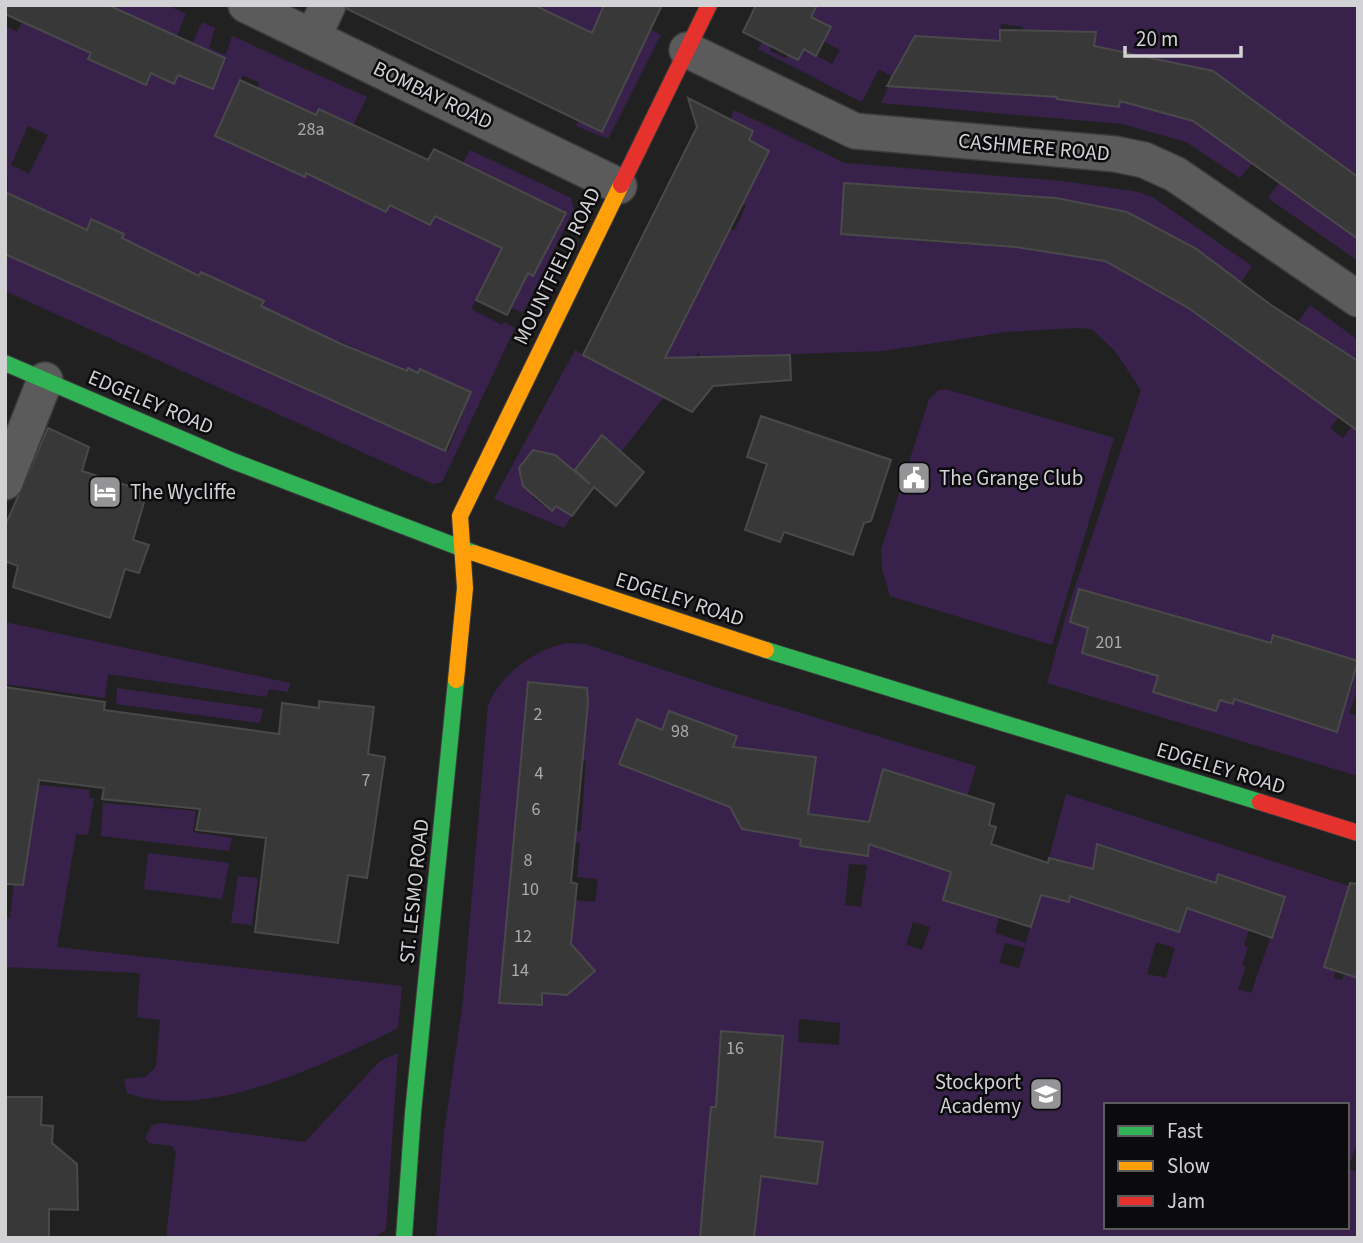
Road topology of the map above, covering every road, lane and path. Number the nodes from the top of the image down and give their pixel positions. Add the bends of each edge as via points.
1 (246, 5) edge
2 (328, 5) edge
3 (709, 5) edge
4 (313, 37) junction
5 (687, 50) junction
6 (619, 186) junction
7 (1358, 299) edge
8 (5, 363) edge
9 (45, 380) junction
10 (5, 482) edge
11 (464, 550) junction
12 (1358, 833) edge
13 (404, 1238) edge

1 - 4 street, BOMBAY ROAD
2 - 4 street
3 - 5 main road, MOUNTFIELD ROAD
4 - 6 street, BOMBAY ROAD
5 - 6 main road, MOUNTFIELD ROAD
5 - 7 street, CASHMERE ROAD via 856,131 1115,154 1152,163
6 - 11 main road, MOUNTFIELD ROAD via 460,516
8 - 9 main road, EDGELEY ROAD
9 - 10 street
9 - 11 main road, EDGELEY ROAD via 255,470
11 - 12 main road, EDGELEY ROAD
11 - 13 main road, ST. LESMO ROAD via 466,588

